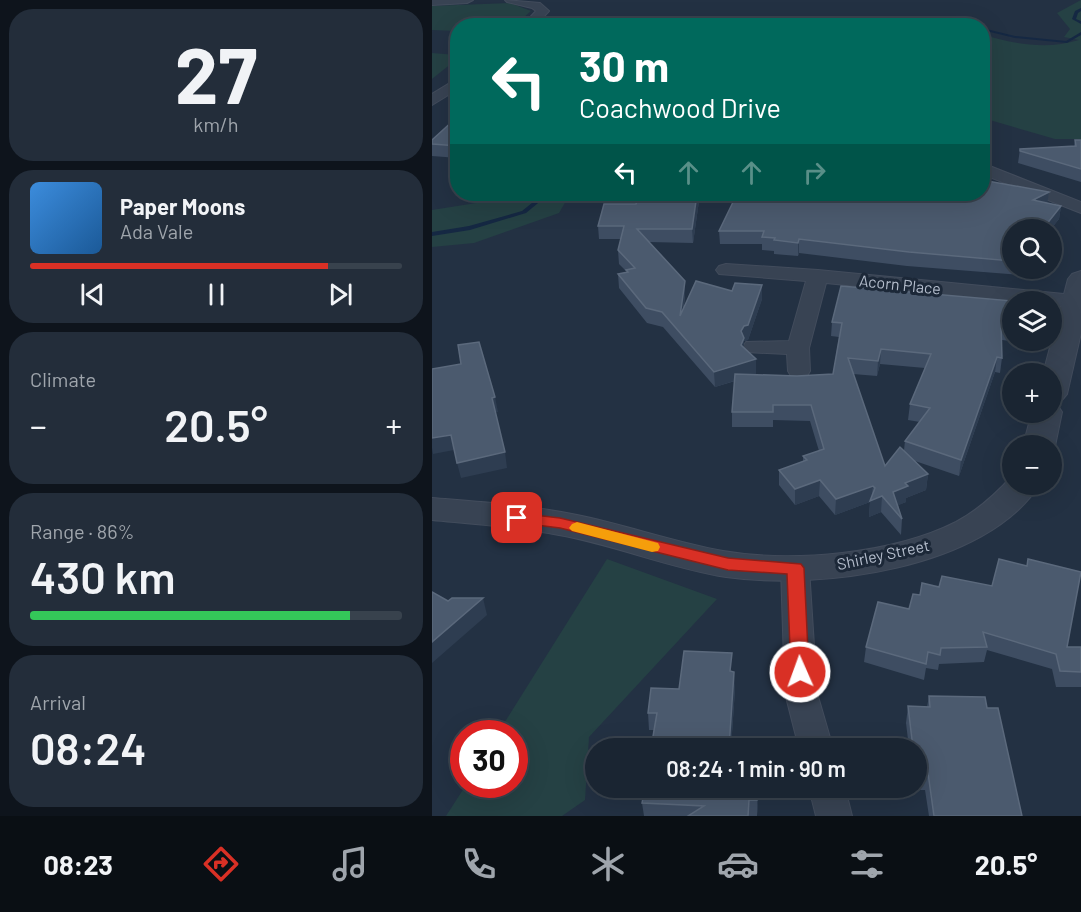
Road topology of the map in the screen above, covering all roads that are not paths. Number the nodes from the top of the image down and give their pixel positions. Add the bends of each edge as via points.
1 (467, 0) edge
2 (512, 0) edge
3 (432, 2) edge
4 (536, 18) edge
5 (450, 88) edge
6 (432, 101) edge
7 (990, 171) edge
8 (1081, 208) edge
9 (726, 270) dead end
10 (818, 276) junction
11 (1077, 290) edge
12 (754, 347) dead end
13 (798, 348) junction
14 (1059, 363) edge
15 (799, 371) dead end
16 (1014, 495) edge
17 (432, 509) edge
18 (795, 568) junction
19 (813, 738) edge
20 (829, 798) edge
21 (834, 816) edge

1 - 3 street
2 - 4 street via 536,5 543,11
5 - 6 street
7 - 8 street
9 - 10 street, Acorn Place
10 - 11 street, Acorn Place
10 - 13 street
11 - 14 street
12 - 13 street
13 - 15 street
16 - 18 street, Shirley Street via 985,522 924,548 849,564
17 - 18 street, Shirley Street via 560,523 728,564
18 - 19 street via 801,693
20 - 21 street

